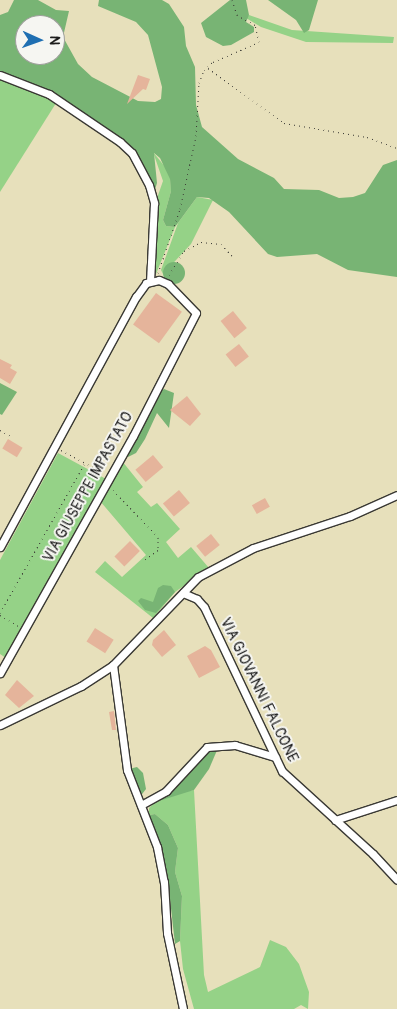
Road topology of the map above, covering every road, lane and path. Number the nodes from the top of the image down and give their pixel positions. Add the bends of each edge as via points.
1 (232, 0) edge
2 (207, 68) junction
3 (0, 75) edge
4 (397, 148) edge
5 (232, 256) dead end
6 (153, 281) junction
7 (164, 282) junction
8 (0, 430) edge
9 (12, 436) dead end
10 (56, 448) junction
11 (85, 463) junction
12 (111, 477) junction
13 (106, 485) junction
14 (397, 495) edge
15 (0, 548) edge
16 (142, 561) dead end
17 (183, 593) junction
18 (0, 614) edge
19 (23, 630) junction
20 (113, 665) junction
21 (0, 673) edge
22 (0, 725) edge
23 (275, 757) junction
24 (397, 800) edge
25 (141, 805) junction
26 (335, 820) junction
27 (397, 880) edge
28 (183, 1009) edge

1 - 2 path via 237,15 255,24 259,42 218,59
2 - 4 path via 284,123 367,137
2 - 6 path via 199,83 196,136 180,209
3 - 6 street via 49,94 132,153 149,185 154,203
5 - 7 path via 221,244 205,241 194,244 184,251
6 - 7 street
6 - 10 street via 146,283 132,304
7 - 12 street, VIA GIUSEPPE IMPASTATO via 196,313
8 - 9 path
10 - 11 path
10 - 15 street
11 - 12 path
11 - 18 path
12 - 13 street, VIA GIUSEPPE IMPASTATO
13 - 16 path via 158,537 158,550
13 - 19 street, VIA GIUSEPPE IMPASTATO
14 - 17 street via 350,516 253,548 198,577
17 - 20 street
17 - 23 street, VIA GIOVANNI FALCONE via 197,599 204,607
18 - 19 path
19 - 21 street, VIA GIUSEPPE IMPASTATO
20 - 22 street via 81,686
20 - 25 street via 126,770
23 - 25 street via 235,745 206,747 166,791
23 - 26 street, VIA GIOVANNI FALCONE via 282,771
24 - 26 street
25 - 28 street via 161,865 167,933
26 - 27 street, VIA GIOVANNI FALCONE

